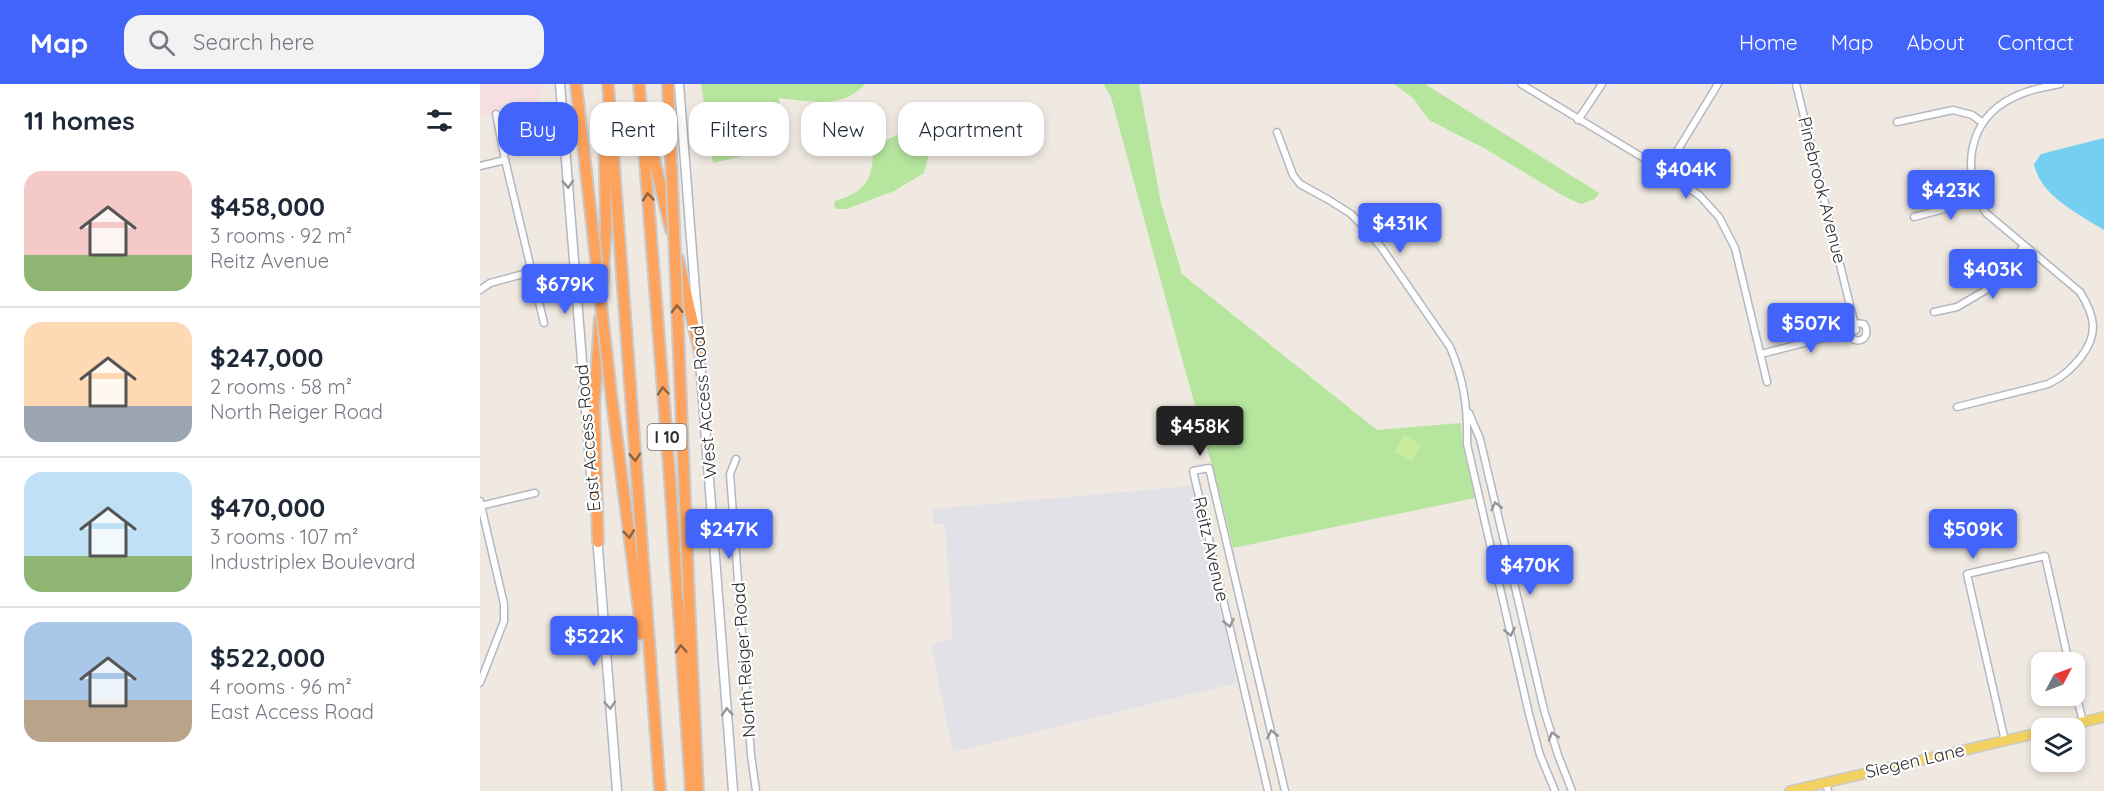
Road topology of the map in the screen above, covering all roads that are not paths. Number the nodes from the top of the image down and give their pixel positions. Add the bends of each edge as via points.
1 (560, 84) edge
2 (576, 84) edge
3 (606, 84) edge
4 (639, 84) edge
5 (668, 84) edge
6 (680, 84) edge
7 (1521, 84) edge
8 (1602, 84) edge
9 (1718, 84) edge
10 (1796, 84) edge
11 (2060, 84) edge
12 (640, 100) junction
13 (496, 114) dead end
14 (1578, 120) junction
15 (1897, 122) dead end
16 (1983, 123) junction
17 (1277, 132) dead end
18 (505, 160) junction
19 (480, 166) edge
20 (1665, 171) junction
21 (1978, 200) junction
22 (1914, 218) dead end
23 (2024, 246) junction
24 (531, 272) junction
25 (480, 290) edge
26 (1934, 312) dead end
27 (544, 323) dead end
28 (700, 353) junction
29 (1761, 354) junction
30 (1767, 382) dead end
31 (1957, 407) dead end
32 (1467, 410) junction
33 (736, 459) dead end
34 (535, 494) dead end
35 (480, 504) edge
36 (598, 542) junction
37 (2067, 652) edge
38 (480, 683) edge
39 (2104, 717) edge
40 (2085, 722) edge
41 (2031, 735) edge
42 (656, 739) junction
43 (2005, 741) junction
44 (1827, 786) edge
45 (617, 791) edge
46 (660, 791) edge
47 (690, 791) edge
48 (698, 791) edge
49 (733, 791) edge
50 (756, 791) edge
51 (1268, 791) edge
52 (1285, 791) edge
53 (1555, 791) edge
54 (1572, 791) edge
55 (1790, 791) edge

1 -> 36 main road, East Access Road
2 -> 42 highway, bridge
3 - 36 highway via 606,257 594,407
3 -> 42 highway, I 10
4 - 12 highway, I 10
48 -> 5 highway, bridge
6 - 28 main road, West Access Road
7 - 14 street
8 - 14 street
9 - 20 street
10 - 29 street, Pinebrook Avenue via 1853,328
11 - 16 street via 2014,97
12 - 28 highway
47 -> 12 highway, I 10
13 - 18 street
14 - 20 street
15 - 16 street via 1953,110
16 - 21 street via 1970,161
17 - 32 street via 1300,184 1344,209 1360,223 1450,347
18 - 19 street
18 - 24 street
20 - 29 street via 1700,196 1719,217 1735,248
21 - 22 street
21 - 23 street via 1986,213
23 - 26 street via 1986,290 1958,307
23 - 31 street via 2080,292 2089,305 2093,321 2090,345 2068,372 2048,384
24 - 25 street via 490,283
24 - 27 street
49 -> 28 main road, West Access Road
29 - 30 street
32 -> 53 street via 1467,444 1479,500 1540,755
54 -> 32 street via 1544,710 1480,439
33 - 50 street, North Reiger Road via 730,474
34 - 35 street
35 - 38 street via 504,604 504,621
36 -> 45 main road, East Access Road
37 - 43 street via 2045,556 1966,574
39 - 40 main road
41 - 43 main road, Siegen Lane
42 - 46 highway, I 10
43 - 44 main road, Siegen Lane
44 - 55 main road, Siegen Lane
52 -> 51 street, Reitz Avenue via 1209,468 1193,471

